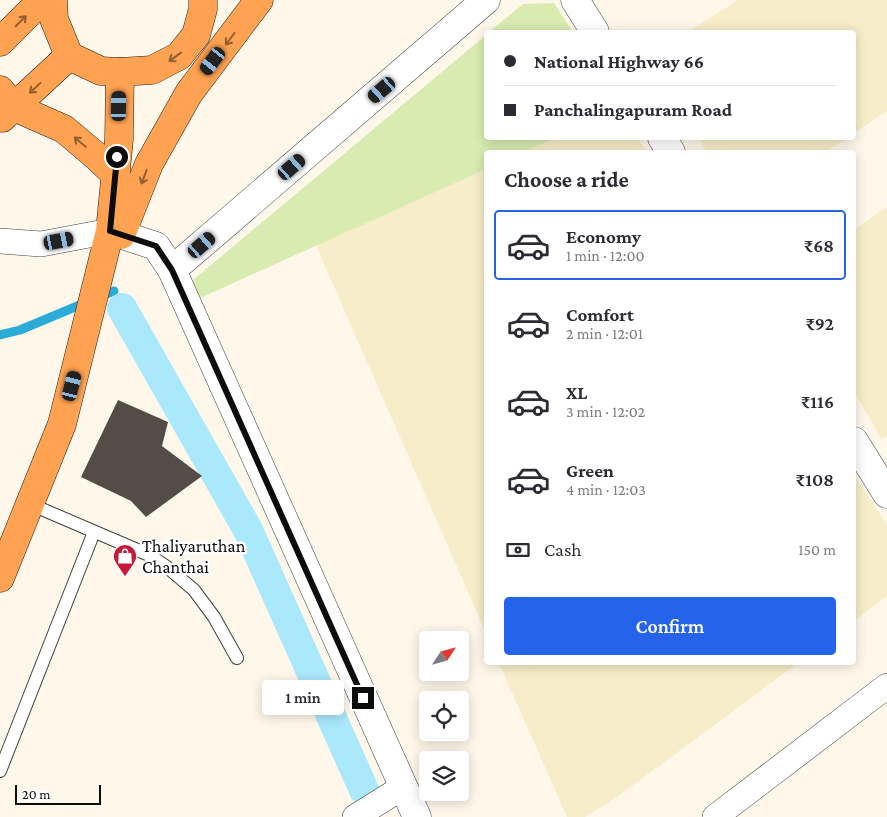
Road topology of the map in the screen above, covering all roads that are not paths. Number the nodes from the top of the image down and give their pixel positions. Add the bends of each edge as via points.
1 (42, 0) edge
2 (53, 0) edge
3 (202, 0) edge
4 (259, 0) edge
5 (486, 0) edge
6 (574, 0) edge
7 (594, 30) edge
8 (0, 42) edge
9 (69, 56) junction
10 (120, 72) junction
11 (5, 106) edge
12 (116, 175) junction
13 (116, 233) junction
14 (0, 241) edge
15 (172, 270) junction
16 (856, 444) edge
17 (887, 494) edge
18 (30, 504) junction
19 (94, 532) junction
20 (0, 578) edge
21 (238, 658) dead end
22 (887, 686) edge
23 (0, 771) edge
24 (403, 786) junction
25 (355, 817) edge
26 (417, 817) edge
27 (715, 817) edge

8 -> 1 highway
2 - 9 highway via 54,19
3 -> 10 highway via 204,9 196,35 178,56 152,70
4 -> 13 highway via 189,93 149,164
5 - 15 street
6 - 7 street
9 - 10 highway via 101,71
9 -> 11 highway
10 - 12 highway
12 -> 11 highway via 64,129
12 - 13 highway
13 - 14 street via 41,244
13 - 15 street via 156,246
13 - 18 highway via 62,424
15 - 24 street
16 - 17 street
18 - 19 lane
18 - 20 highway
19 - 21 lane via 149,555 194,590
19 - 23 lane
22 - 27 street
24 - 25 street
24 - 26 street

